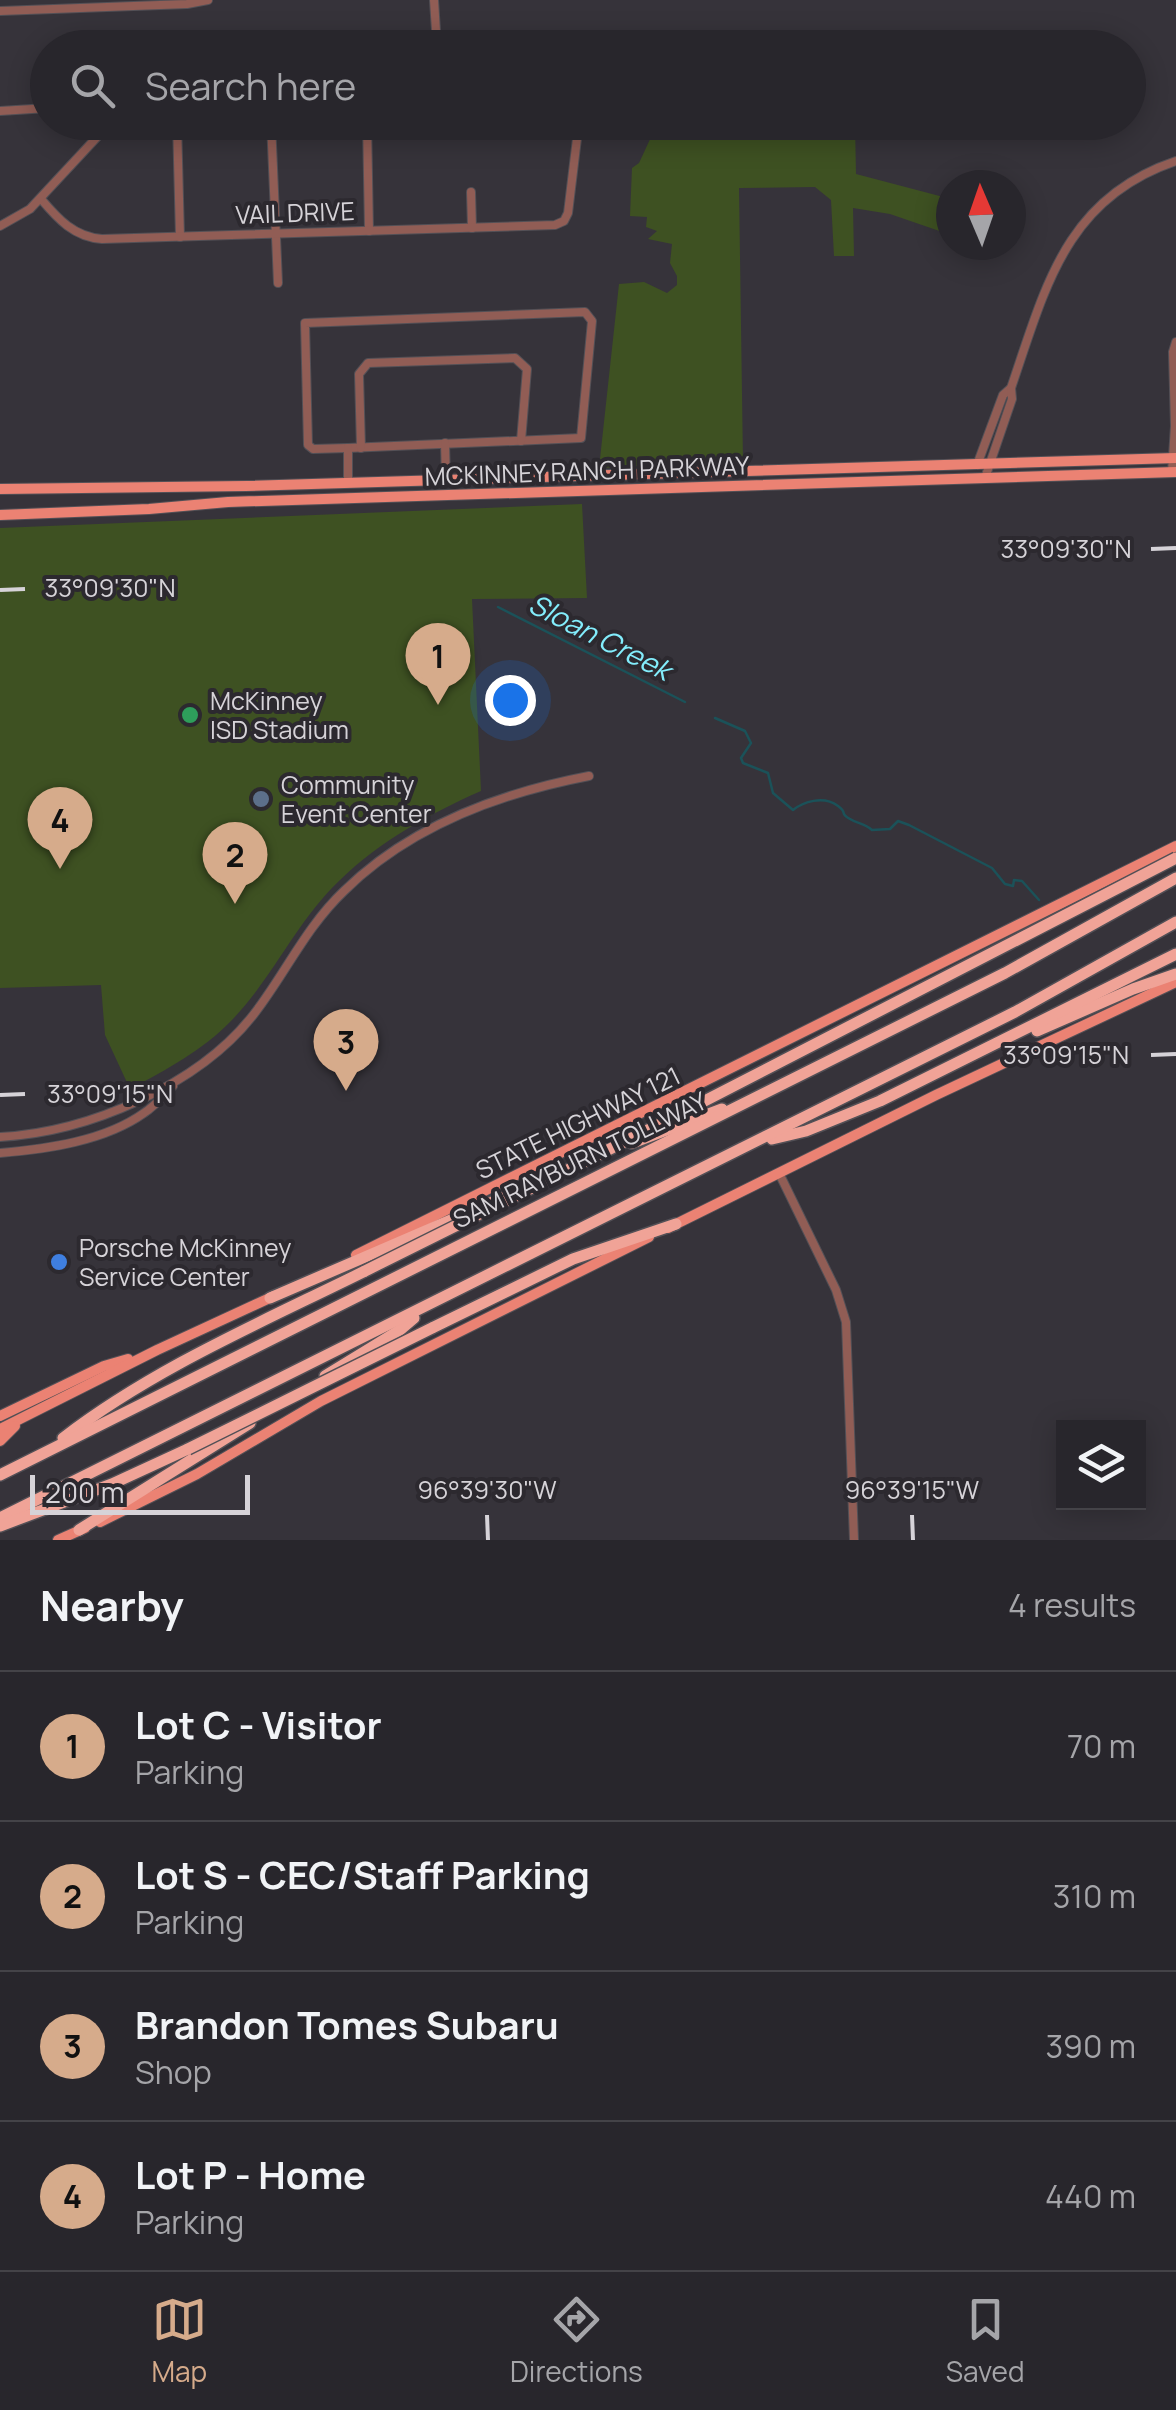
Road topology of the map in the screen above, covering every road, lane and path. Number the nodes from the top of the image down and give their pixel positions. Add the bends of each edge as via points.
1 (208, 0) edge
2 (434, 0) edge
3 (0, 11) edge
4 (436, 30) dead end
5 (30, 109) edge
6 (0, 111) edge
7 (94, 140) edge
8 (177, 140) edge
9 (272, 140) edge
10 (367, 140) edge
11 (575, 140) edge
12 (1176, 161) edge
13 (471, 192) dead end
14 (41, 199) junction
15 (0, 226) edge
16 (472, 228) junction
17 (368, 231) junction
18 (276, 234) junction
19 (180, 237) junction
20 (278, 284) dead end
21 (1176, 342) edge
22 (1011, 388) junction
23 (521, 440) junction
24 (444, 443) junction
25 (348, 448) junction
26 (361, 448) junction
27 (1174, 458) edge
28 (978, 464) junction
29 (990, 464) junction
30 (1174, 472) edge
31 (986, 478) junction
32 (972, 479) junction
33 (446, 480) junction
34 (348, 483) junction
35 (148, 486) junction
36 (0, 489) edge
37 (348, 498) junction
38 (149, 509) junction
39 (0, 515) edge
40 (589, 776) dead end
41 (1175, 849) edge
42 (1176, 878) edge
43 (1176, 922) edge
44 (1176, 954) edge
45 (1176, 974) edge
46 (1176, 982) edge
47 (1130, 983) junction
48 (176, 1083) junction
49 (750, 1101) junction
50 (0, 1137) edge
51 (755, 1143) junction
52 (0, 1153) edge
53 (779, 1173) junction
54 (676, 1224) junction
55 (270, 1298) junction
56 (428, 1306) junction
57 (157, 1350) junction
58 (0, 1416) edge
59 (23, 1418) junction
60 (0, 1429) edge
61 (0, 1442) edge
62 (39, 1456) junction
63 (4, 1473) edge
64 (5, 1520) edge
65 (79, 1530) junction
66 (58, 1540) edge
67 (854, 1540) edge

1 - 3 street
2 - 4 street
5 - 6 street
7 - 14 street
8 - 19 street
9 - 18 street
10 - 17 street
11 - 16 street, VAIL DRIVE via 564,222
12 - 22 street via 1113,193 1070,238 1048,280
13 - 16 street
14 - 15 street
14 - 19 street, VAIL DRIVE via 89,238
16 - 17 street, VAIL DRIVE
17 - 18 street, VAIL DRIVE
18 - 19 street, VAIL DRIVE
18 - 20 street
21 - 27 street
22 - 28 street
22 - 29 street
23 - 24 street
23 - 25 street via 581,438 592,321 586,312 304,323 305,439 313,449
23 - 26 street via 527,369 515,358 368,363 359,374
24 - 26 street
24 - 33 street
25 - 26 street
25 - 34 street
27 - 29 main road, MCKINNEY RANCH PARKWAY
27 - 30 street
28 - 29 main road, MCKINNEY RANCH PARKWAY
28 - 32 street
28 - 33 main road, MCKINNEY RANCH PARKWAY
29 - 31 street
30 - 31 main road, MCKINNEY RANCH PARKWAY
31 - 32 main road, MCKINNEY RANCH PARKWAY
32 - 37 main road, MCKINNEY RANCH PARKWAY
33 - 34 main road, MCKINNEY RANCH PARKWAY
34 - 35 main road, MCKINNEY RANCH PARKWAY
34 - 37 main road
35 - 36 main road, MCKINNEY RANCH PARKWAY
35 - 38 main road
37 - 38 main road, MCKINNEY RANCH PARKWAY
38 - 39 main road, MCKINNEY RANCH PARKWAY
40 - 48 street via 470,811 373,866 318,919 240,1030
41 - 55 main road, STATE HIGHWAY 121
41 - 62 highway, bridge via 727,1090 133,1390
42 - 49 highway, SAM RAYBURN TOLLWAY via 1006,973
43 - 51 highway
44 - 47 highway
45 - 47 highway
46 - 53 main road
47 - 51 highway via 806,1132
48 - 50 street via 71,1125
48 - 52 street via 144,1114 118,1126
49 - 55 highway via 701,1114
49 - 62 highway, SAM RAYBURN TOLLWAY
51 - 56 highway
53 - 54 main road
53 - 67 street via 846,1322
54 - 64 highway, bridge via 573,1259 125,1478
54 - 65 main road via 321,1400 197,1474
55 - 57 main road, STATE HIGHWAY 121
56 - 64 highway
56 - 65 highway via 400,1330
57 - 58 main road via 104,1366
57 - 59 main road, STATE HIGHWAY 121
59 - 60 main road, STATE HIGHWAY 121
59 - 61 main road
62 - 63 highway, SAM RAYBURN TOLLWAY
65 - 66 main road

